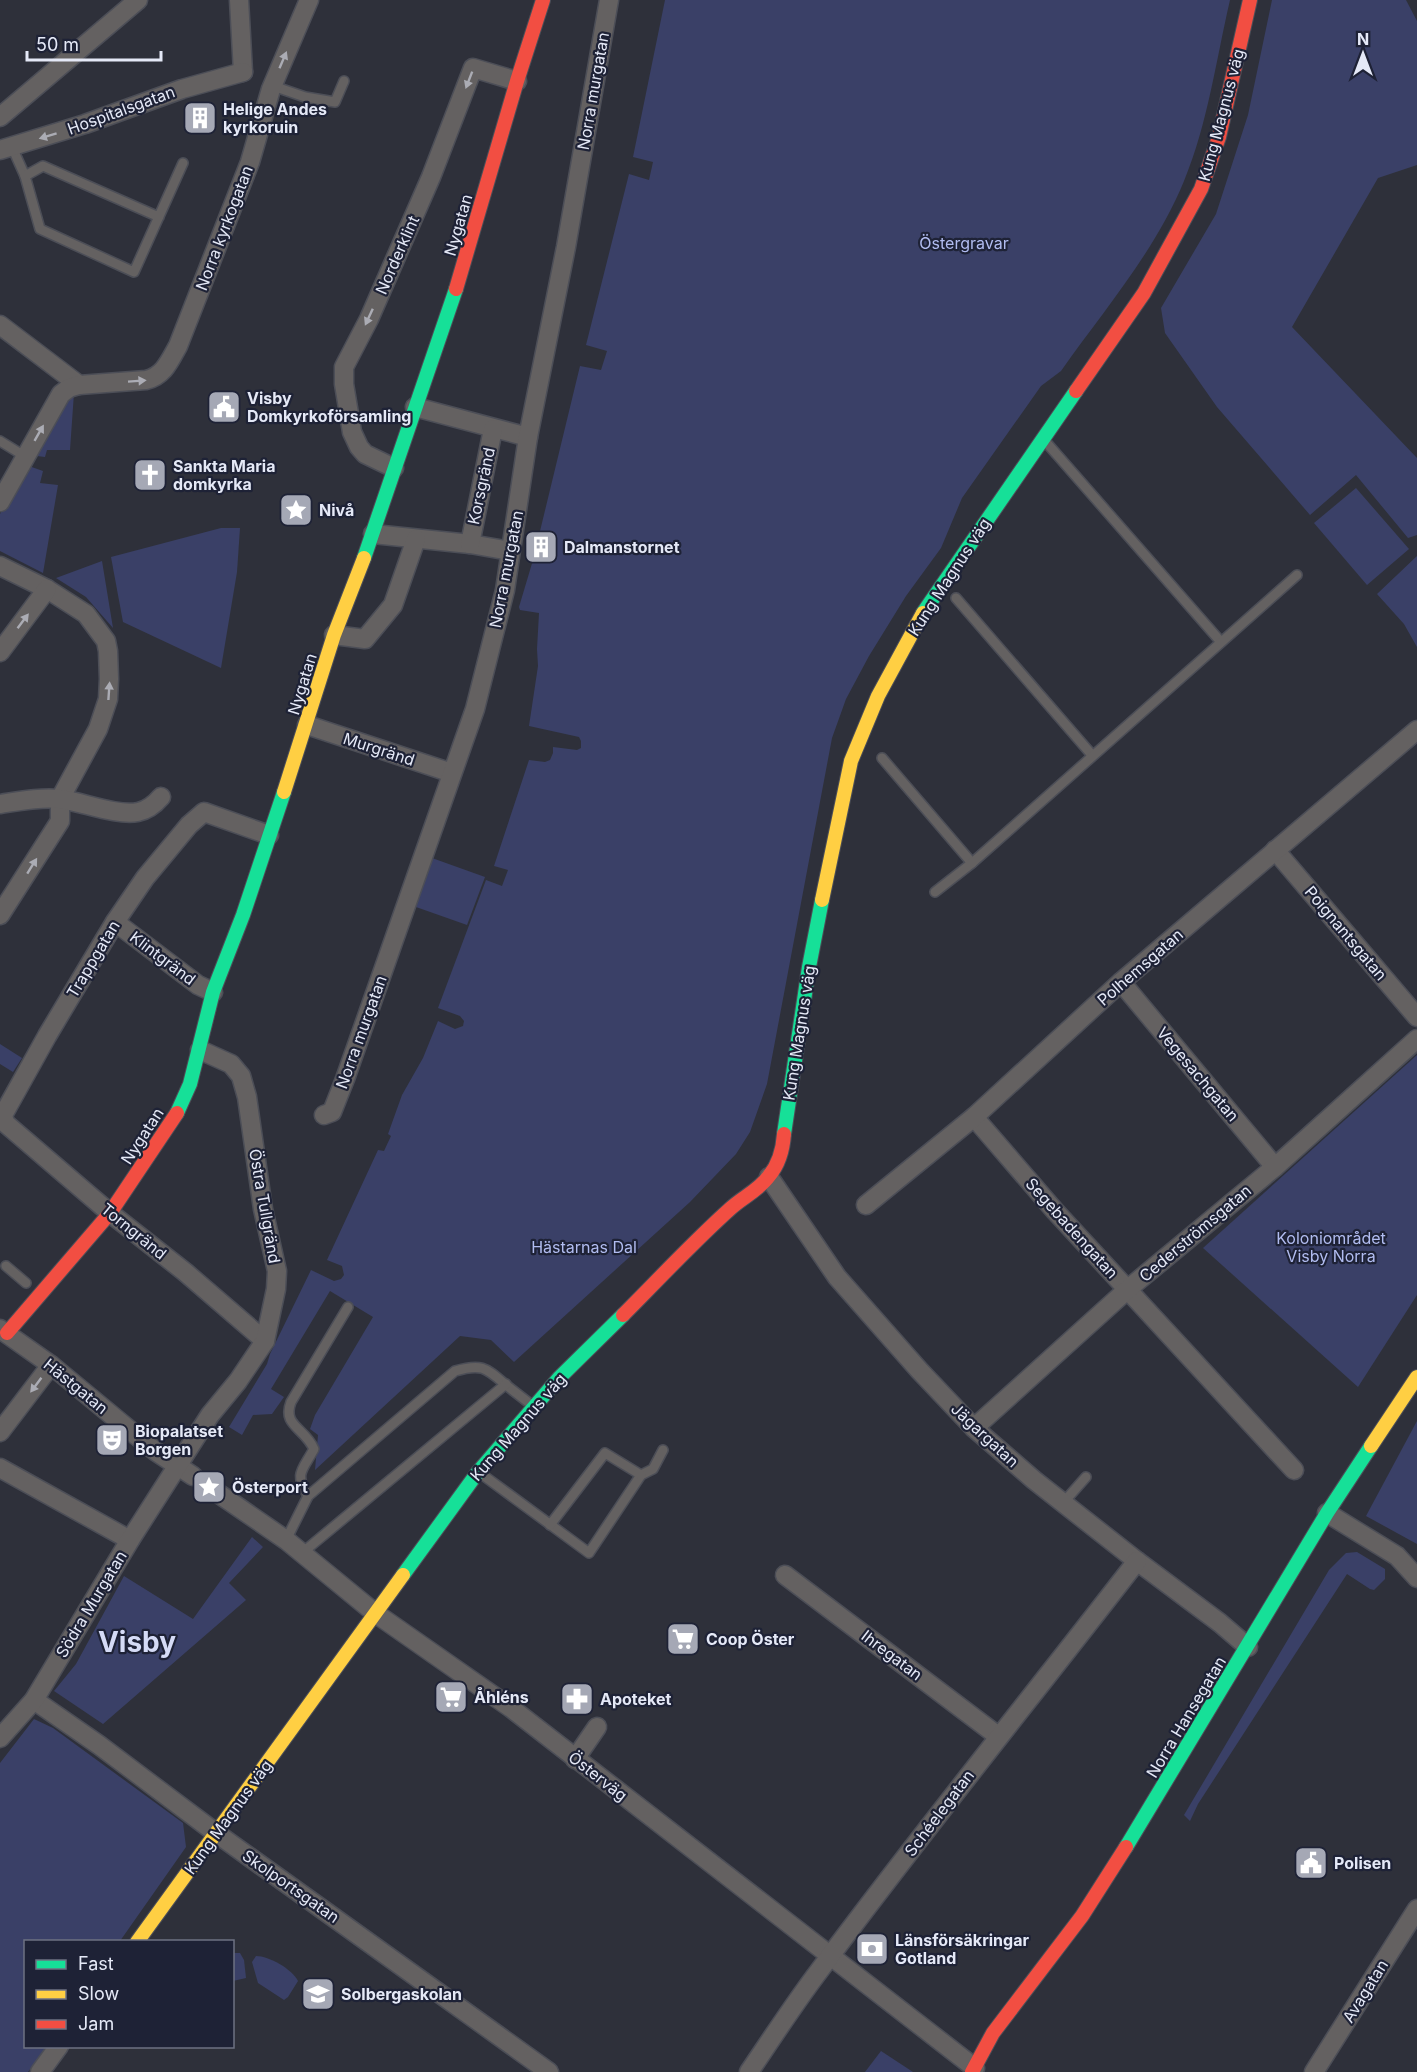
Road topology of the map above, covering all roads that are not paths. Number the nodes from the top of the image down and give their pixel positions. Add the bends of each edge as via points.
1 (138, 0) edge
2 (238, 0) edge
3 (309, 0) edge
4 (543, 0) edge
5 (609, 0) edge
6 (1250, 0) edge
7 (243, 72) junction
8 (344, 81) dead end
9 (517, 81) junction
10 (272, 88) junction
11 (0, 117) edge
12 (6, 148) edge
13 (183, 163) dead end
14 (25, 176) junction
15 (159, 217) junction
16 (0, 325) edge
17 (79, 385) junction
18 (415, 407) junction
19 (493, 429) junction
20 (528, 437) junction
21 (1042, 438) junction
22 (0, 441) edge
23 (26, 457) junction
24 (394, 468) junction
25 (0, 502) edge
26 (373, 534) junction
27 (416, 539) junction
28 (470, 544) junction
29 (510, 551) junction
30 (0, 566) edge
31 (1297, 575) dead end
32 (46, 589) junction
33 (956, 598) dead end
34 (334, 635) junction
35 (1221, 642) junction
36 (0, 652) edge
37 (307, 725) junction
38 (1417, 730) edge
39 (1092, 755) junction
40 (882, 758) dead end
41 (452, 773) junction
42 (161, 797) dead end
43 (60, 799) junction
44 (0, 804) edge
45 (269, 835) junction
46 (1275, 850) junction
47 (972, 863) junction
48 (935, 892) dead end
49 (0, 915) edge
50 (115, 922) junction
51 (1121, 982) junction
52 (213, 992) junction
53 (1417, 1017) edge
54 (1417, 1039) edge
55 (200, 1050) junction
56 (324, 1115) dead end
57 (974, 1117) junction
58 (3, 1119) joint
59 (1275, 1167) junction
60 (770, 1177) junction
61 (866, 1205) dead end
62 (110, 1213) junction
63 (6, 1266) dead end
64 (26, 1282) dead end
65 (1128, 1289) junction
66 (348, 1307) dead end
67 (4, 1331) edge
68 (265, 1341) junction
69 (51, 1365) junction
70 (1417, 1377) edge
71 (506, 1384) junction
72 (534, 1406) junction
73 (974, 1428) junction
74 (0, 1432) edge
75 (663, 1450) dead end
76 (0, 1468) edge
77 (1294, 1470) dead end
78 (185, 1472) junction
79 (478, 1472) junction
80 (641, 1475) junction
81 (1086, 1477) dead end
82 (209, 1487) dead end
83 (308, 1496) junction
84 (1063, 1503) junction
85 (1327, 1513) junction
86 (550, 1525) junction
87 (130, 1540) junction
88 (286, 1540) junction
89 (302, 1553) junction
90 (1137, 1561) junction
91 (785, 1575) dead end
92 (1417, 1578) edge
93 (375, 1613) junction
94 (1248, 1647) junction
95 (33, 1700) junction
96 (597, 1726) dead end
97 (998, 1736) junction
98 (0, 1738) edge
99 (575, 1759) junction
100 (216, 1833) junction
101 (1417, 1909) edge
102 (138, 1940) edge
103 (830, 1956) junction
104 (58, 2048) edge
105 (976, 2070) edge
106 (40, 2072) edge
107 (549, 2072) edge
108 (749, 2072) edge
109 (1314, 2072) edge

1 - 11 street
2 - 7 street
10 -> 3 street, Norra kyrkogatan
4 - 9 street, Nygatan
5 - 20 street, Norra murgatan
6 - 21 street, Kung Magnus väg via 1219,137 1201,189 1144,293
7 - 10 street
7 -> 12 street, Hospitalsgatan
8 - 10 lane via 335,102
9 - 18 street, Nygatan via 463,269
9 -> 24 street, Norderklint via 473,68 431,177 345,367 344,384 359,447
17 -> 10 street, Norra kyrkogatan via 153,379 166,368 250,162
12 - 14 lane
13 - 15 lane
14 - 15 lane via 43,166
14 - 15 lane via 40,229 134,272
16 - 17 street
23 -> 17 street via 61,394
18 - 19 street
18 - 24 street, Nygatan
19 - 20 street
19 - 28 street, Korsgränd
20 - 29 street, Norra murgatan
21 - 35 lane
21 - 60 street, Kung Magnus väg via 928,603 878,696 851,761 809,967 783,1147
22 - 23 lane
23 - 25 street
24 - 26 street, Nygatan
26 - 27 street
26 - 34 street, Nygatan
27 - 28 street
27 - 34 street via 393,605 364,639
28 - 29 street
29 - 41 street, Norra murgatan via 505,591 475,709
30 - 32 street
31 - 35 lane
36 -> 32 street
43 -> 32 street via 98,729 108,699 109,661 106,641 86,614
33 - 39 lane
34 - 37 street, Nygatan
35 - 39 lane
37 - 41 street, Murgränd
37 - 45 street, Nygatan
38 - 46 street, Polhemsgatan
39 - 47 lane
40 - 47 lane
41 - 56 street, Norra murgatan via 345,1079 332,1112
42 - 43 street via 137,812
43 - 44 street
49 -> 43 street via 60,821
45 - 50 street, Trappgatan via 204,812 145,878
45 - 52 street, Nygatan
46 - 51 street, Polhemsgatan
46 - 53 street, Poignantsgatan
47 - 48 lane
50 - 52 street, Klintgränd via 198,985
50 - 58 street, Trappgatan
51 - 57 street, Polhemsgatan
51 - 59 street, Vegesachgatan
52 - 55 street, Nygatan
54 - 59 street, Cederströmsgatan
55 - 62 street, Nygatan via 176,1116
55 - 68 street, Östra Tullgränd via 231,1064 241,1076 247,1097 263,1209 277,1271
57 - 61 street, Polhemsgatan
57 - 65 street, Segebadengatan
58 - 62 street, Torngränd
59 - 65 street, Cederströmsgatan
60 - 72 street, Kung Magnus väg via 732,1207
60 - 73 street, Jägargatan via 837,1277
62 - 67 street, Nygatan
62 - 68 street, Torngränd
63 - 64 lane
65 - 73 street, Cederströmsgatan
65 - 77 street, Segebadengatan
66 - 83 lane via 288,1412 289,1419 309,1437 314,1449 300,1473
67 - 69 street, Hästgatan
68 - 78 street, Östra Tullgränd via 210,1415
69 -> 74 street
69 - 78 street, Hästgatan
70 - 85 street, Norra Hansegatan
71 - 72 lane
71 - 83 lane via 482,1368 455,1371
71 - 89 lane
72 - 79 street, Kung Magnus väg
73 - 84 street, Jägargatan
75 - 80 lane via 653,1469
76 - 87 street
78 - 87 street, Södra Murgatan
79 - 86 lane
79 - 93 street, Kung Magnus väg
80 - 86 lane via 605,1453
80 - 86 lane via 590,1553
81 - 84 lane
82 - 88 street, Österväg
83 - 88 lane
84 - 90 street, Jägargatan
85 - 92 street via 1397,1556
85 - 94 street, Norra Hansegatan
87 - 95 street, Södra Murgatan
88 - 89 street, Österväg
89 - 93 street, Österväg
90 - 94 street, Jägargatan
90 - 97 street, Schéelegatan
91 - 97 street, Ihregatan
93 - 99 street, Österväg via 511,1708
93 - 100 street, Kung Magnus väg
94 - 105 street, Norra Hansegatan via 1082,1916 993,2033
95 - 98 street, Södra Murgatan
95 - 100 street, Skolportsgatan
96 - 99 street
97 - 103 street, Schéelegatan
99 - 103 street, Österväg
100 - 102 street, Kung Magnus väg
100 - 107 street, Skolportsgatan
101 - 109 street, Avagatan
103 - 105 street, Österväg
103 - 108 street, Schéelegatan
104 - 106 street

